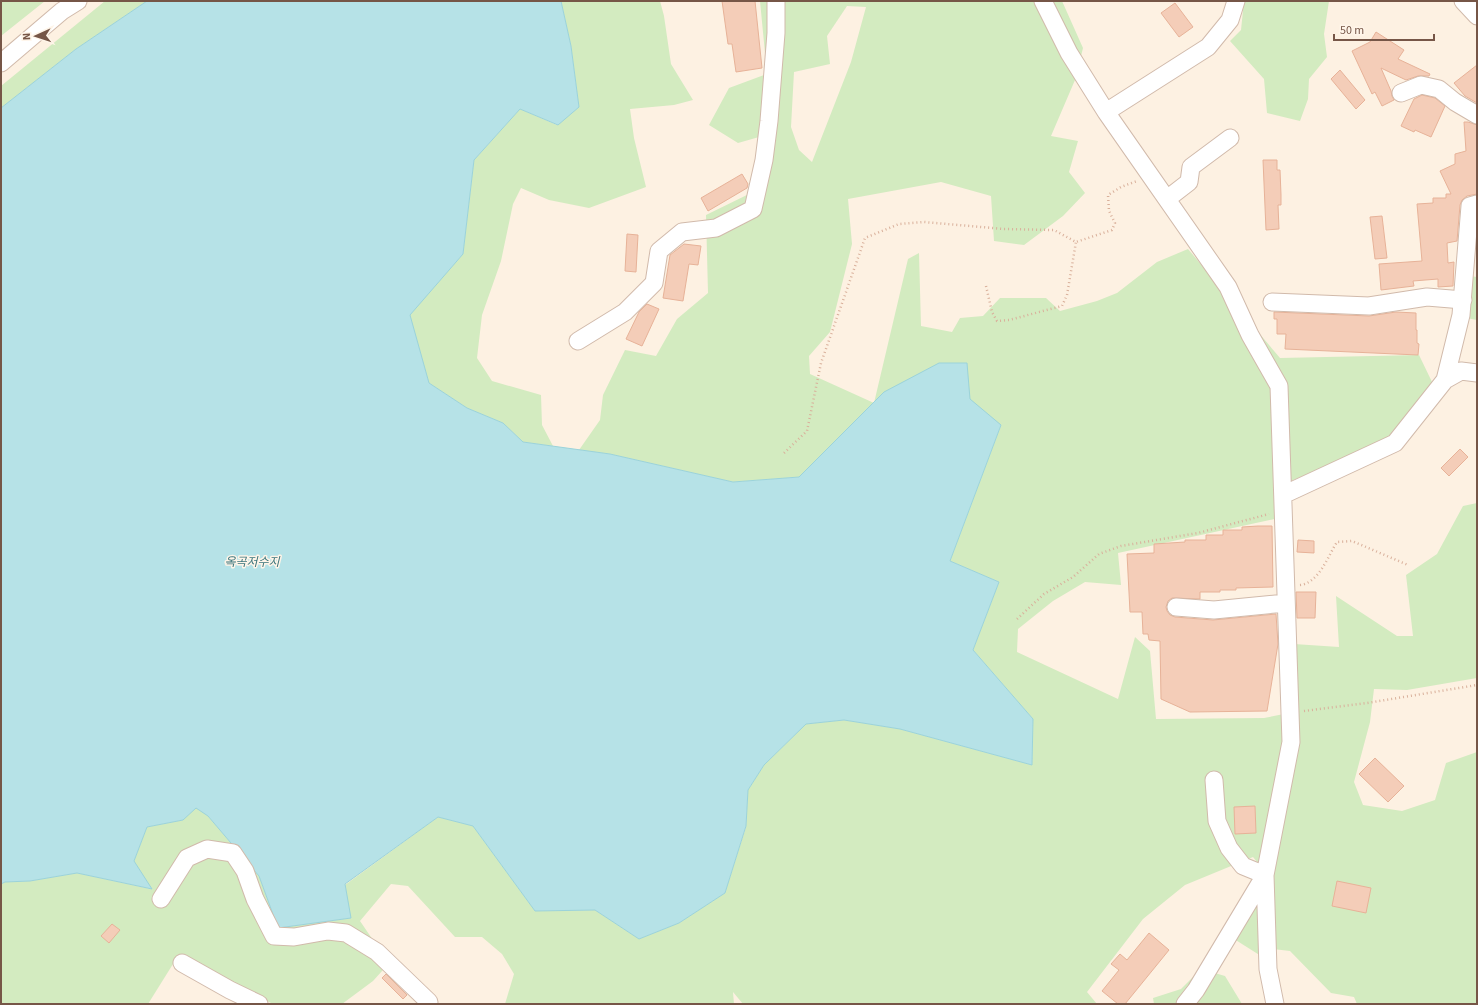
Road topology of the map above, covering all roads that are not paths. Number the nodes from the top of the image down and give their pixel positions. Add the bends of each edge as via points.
1 (78, 1) edge
2 (776, 1) edge
3 (1043, 1) edge
4 (1236, 1) edge
5 (1463, 1) edge
6 (1477, 16) edge
7 (1, 63) edge
8 (1401, 93) dead end
9 (1106, 112) junction
10 (1477, 115) edge
11 (1230, 138) dead end
12 (1167, 199) junction
13 (1477, 204) edge
14 (1463, 300) junction
15 (1272, 302) dead end
16 (578, 341) dead end
17 (1477, 373) edge
18 (1445, 380) junction
19 (1283, 503) junction
20 (1286, 595) junction
21 (1176, 607) dead end
22 (1214, 780) dead end
23 (1265, 875) junction
24 (161, 899) dead end
25 (182, 963) dead end
26 (430, 1003) edge
27 (260, 1004) edge
28 (1185, 1004) edge
29 (1275, 1004) edge

1 - 7 street via 62,11
2 - 16 street via 769,121 764,160 753,209 716,228 682,232 659,251 654,283 625,312
3 - 9 street via 1069,52
4 - 9 street via 1230,20 1208,46
5 - 6 street
8 - 10 street via 1421,85 1439,89
9 - 12 street
11 - 12 street via 1191,167 1189,182
12 - 19 street via 1228,287 1250,335 1279,386
13 - 14 street via 1470,206
14 - 15 street via 1428,297 1369,306
14 - 18 street
17 - 18 street via 1461,371
18 - 19 street via 1395,443
19 - 20 street
20 - 21 street via 1214,610
20 - 23 street via 1291,742
22 - 23 street via 1217,821 1229,848 1243,866
23 - 28 street
23 - 29 street via 1268,969
24 - 26 street via 186,858 207,849 233,853 245,871 255,899 274,936 294,937 328,931 346,933 377,952
25 - 27 street

